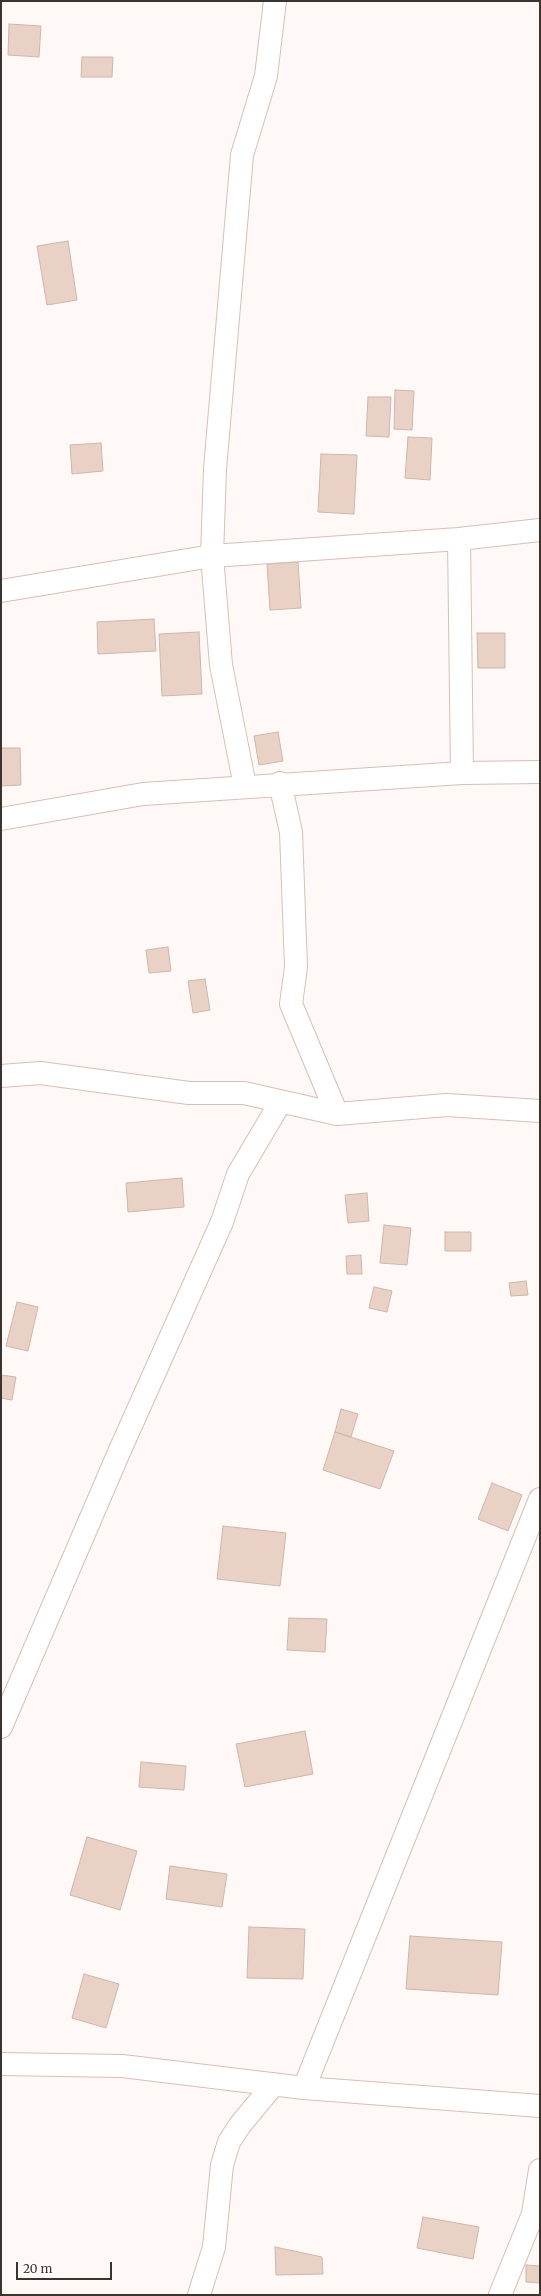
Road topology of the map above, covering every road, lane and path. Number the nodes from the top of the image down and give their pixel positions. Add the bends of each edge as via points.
1 (275, 1) edge
2 (540, 530) edge
3 (459, 539) junction
4 (212, 556) junction
5 (1, 591) edge
6 (540, 772) edge
7 (462, 773) junction
8 (280, 783) junction
9 (245, 786) junction
10 (1, 819) edge
11 (1, 1076) edge
12 (280, 1103) junction
13 (540, 1111) edge
14 (337, 1114) junction
15 (540, 1499) edge
16 (1, 1727) edge
17 (1, 2064) edge
18 (274, 2084) junction
19 (304, 2088) junction
20 (540, 2106) edge
21 (540, 2170) edge
22 (199, 2295) edge
23 (500, 2295) edge

1 - 4 street via 266,76 242,155 215,469
2 - 3 street
3 - 4 street
3 - 7 street
4 - 5 street
4 - 9 street via 221,664
6 - 7 street
7 - 8 street
8 - 9 street
8 - 14 street via 291,832 296,960 291,1004
9 - 10 street via 143,794
11 - 12 street via 40,1073 189,1093 244,1093
12 - 14 street
12 - 16 street via 238,1174 222,1222 120,1450
13 - 14 street via 447,1106
15 - 19 street
17 - 18 street via 122,2066
18 - 19 street
18 - 22 street via 229,2142 222,2165 214,2247
19 - 20 street
21 - 23 street via 533,2214

